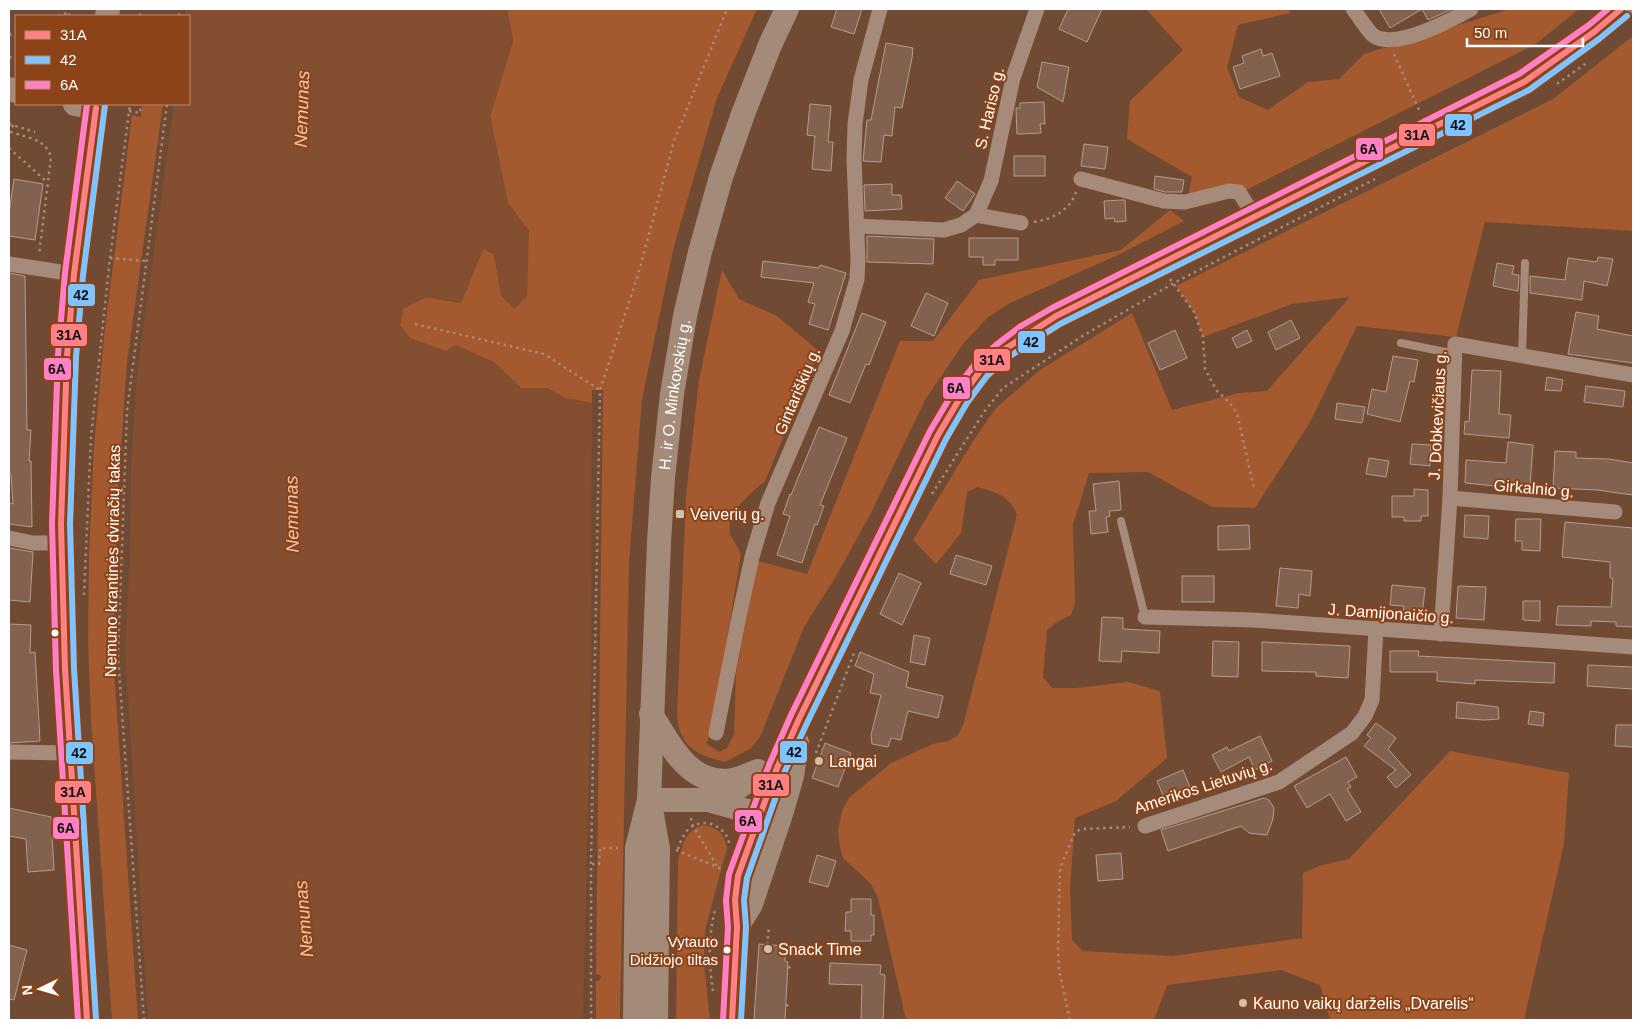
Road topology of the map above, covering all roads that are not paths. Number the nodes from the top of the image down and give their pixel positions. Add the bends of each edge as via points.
1 (788, 9) edge
2 (880, 9) edge
3 (1037, 9) edge
4 (1353, 9) edge
5 (1471, 9) edge
6 (1620, 9) edge
7 (89, 105) edge
8 (1081, 179) dead end
9 (976, 215) junction
10 (1254, 216) junction
11 (1021, 223) road end
12 (857, 226) junction
13 (1525, 263) dead end
14 (9, 264) edge
15 (74, 274) junction
16 (1401, 343) dead end
17 (1454, 354) junction
18 (1522, 356) junction
19 (1633, 375) edge
20 (1450, 498) junction
21 (1615, 512) dead end
22 (1121, 521) dead end
23 (9, 538) edge
24 (61, 542) junction
25 (1145, 617) joint
26 (1376, 629) junction
27 (1441, 634) junction
28 (1633, 647) edge
29 (651, 714) junction
30 (799, 719) junction
31 (716, 733) dead end
32 (9, 752) edge
33 (70, 753) junction
34 (758, 771) junction
35 (792, 776) junction
36 (649, 800) junction
37 (708, 800) junction
38 (759, 814) junction
39 (1145, 826) road end
40 (737, 927) junction
41 (87, 1020) edge
42 (635, 1020) edge
43 (656, 1020) edge
44 (732, 1020) edge

1 - 29 main road, H. ir O. Minkovskių g. via 770,45 721,177 685,316 663,478
2 - 12 street via 861,80 856,124
3 - 9 street, S. Hariso g. via 1013,78 991,181
4 - 5 street via 1374,36 1387,40 1435,29
6 - 10 main road via 1594,32 1524,82
7 - 15 main road
8 - 10 street via 1164,200 1185,202 1239,192
9 - 11 street
9 - 12 street via 961,225 944,230
10 - 30 main road via 1026,334 981,370 938,435
12 - 31 street, Gintariškių g. via 857,279 852,301 768,503 740,608
13 - 18 lane
14 - 15 street
15 - 24 main road via 67,356
16 - 17 lane
17 - 18 street, J. Dobkevičiaus g. via 1455,344
17 - 20 street, J. Dobkevičiaus g.
18 - 19 street, J. Dobkevičiaus g.
20 - 21 street, Girkalnio g.
20 - 27 street, J. Dobkevičiaus g.
22 - 25 lane
23 - 24 street via 33,543
24 - 33 main road
25 - 26 street, J. Damijonaičio g. via 1254,620
26 - 27 street, J. Damijonaičio g.
26 - 39 street, Amerikos Lietuvių g. via 1372,700 1352,733 1279,782
27 - 28 street, J. Damijonaičio g.
29 - 34 main road via 676,755 692,770 720,781
29 - 36 main road, H. ir O. Minkovskių g.
30 - 34 main road
30 - 35 main road
30 - 38 main road
32 - 33 street
33 - 41 main road
34 - 37 main road via 735,790
35 - 38 main road
35 - 40 main road via 751,904
36 - 37 main road
36 - 42 main road, H. ir O. Minkovskių g. via 637,848
36 - 43 main road, H. ir O. Minkovskių g. via 658,849
37 - 38 main road
38 - 40 main road via 738,876 735,900
40 - 44 main road

